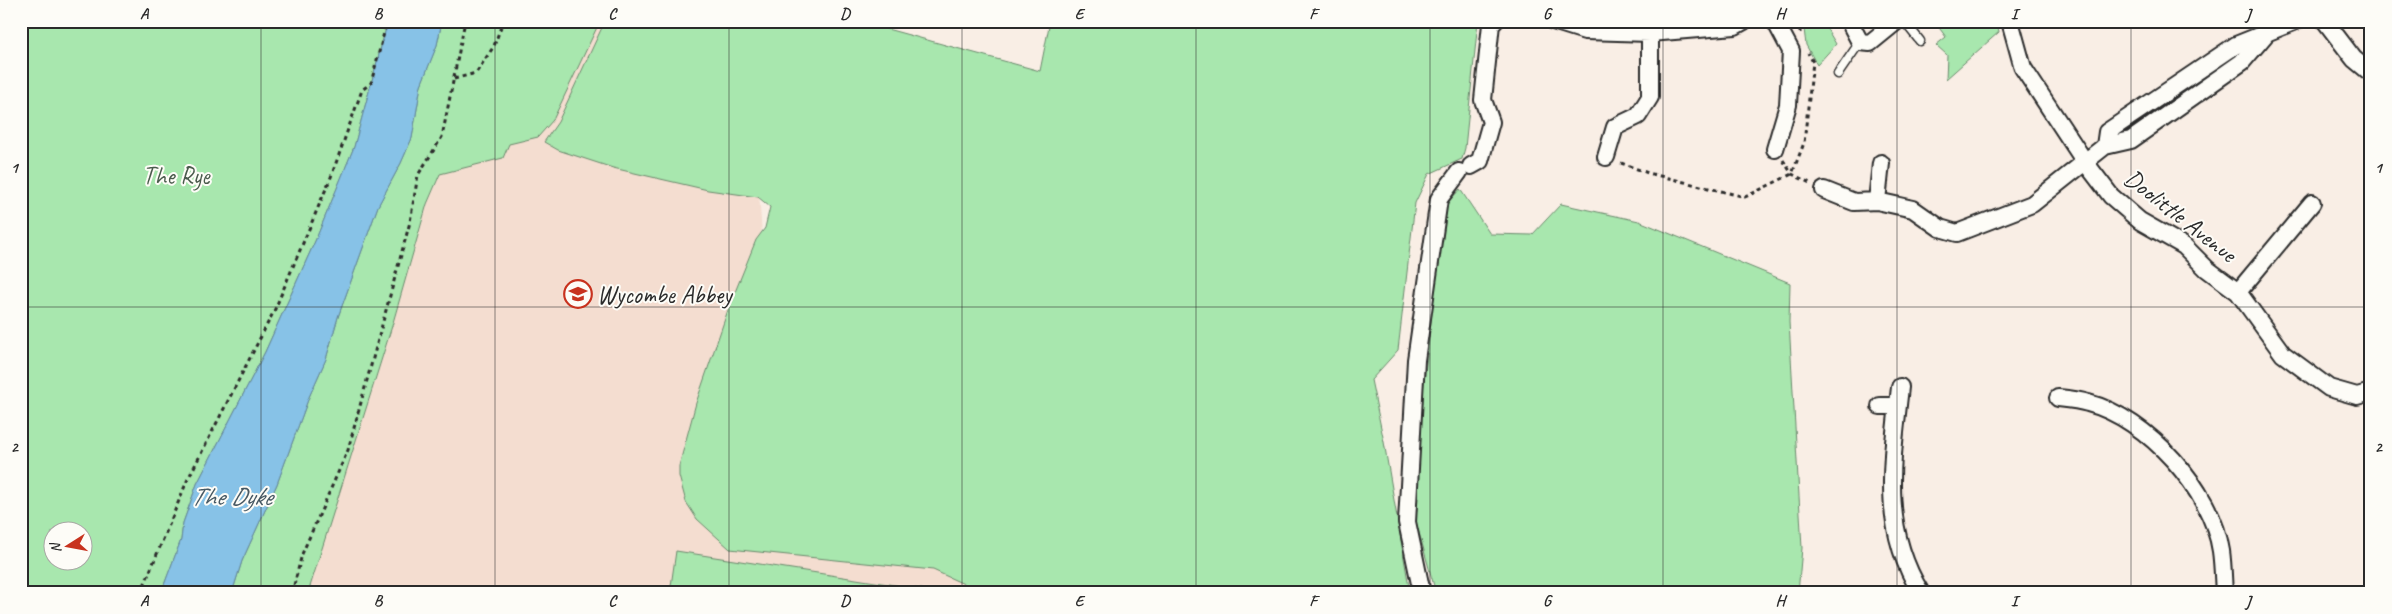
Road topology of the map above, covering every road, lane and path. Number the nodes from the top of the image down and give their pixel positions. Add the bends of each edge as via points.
1 (387, 21) edge
2 (465, 21) edge
3 (503, 21) edge
4 (1495, 21) edge
5 (1744, 21) edge
6 (1775, 21) edge
7 (1800, 21) edge
8 (1849, 21) edge
9 (1897, 21) edge
10 (1904, 21) edge
11 (2010, 21) edge
12 (2296, 21) edge
13 (2325, 21) edge
14 (1564, 22) edge
15 (1650, 33) junction
16 (1803, 41) dead end
17 (1920, 41) dead end
18 (1860, 42) junction
19 (1806, 48) dead end
20 (2371, 73) edge
21 (1838, 74) dead end
22 (453, 79) junction
23 (1775, 148) dead end
24 (1606, 157) joint
25 (2085, 162) junction
26 (1881, 163) dead end
27 (1792, 174) junction
28 (1824, 190) joint
29 (1876, 201) junction
30 (2312, 203) dead end
31 (2238, 292) junction
32 (1900, 387) dead end
33 (2371, 392) edge
34 (2058, 398) dead end
35 (1880, 406) dead end
36 (1898, 406) junction
37 (141, 593) edge
38 (292, 593) edge
39 (1422, 593) edge
40 (1922, 593) edge
41 (2224, 593) edge

1 - 37 path via 371,83 362,90 331,177 275,309 187,481
2 - 22 path
3 - 22 path via 494,46 476,73
4 - 39 street via 1491,24 1483,100 1491,122 1480,161 1465,169 1439,199 1416,360 1407,522
5 - 15 street via 1735,26
6 - 23 street via 1791,51 1788,105
7 - 16 path
8 - 18 street
9 - 18 street via 1870,43
10 - 17 lane
11 - 25 street, Doolittle Avenue via 2023,68
12 - 25 street via 2236,45 2107,132 2106,146
13 - 20 street via 2354,59
14 - 15 street via 1585,31
15 - 24 street via 1650,97 1638,116 1615,127
18 - 21 lane
19 - 27 path via 1813,62 1804,143
22 - 38 path via 442,137 418,175 410,222 348,450 302,554
24 - 27 path via 1648,172 1745,197
25 - 29 street via 2032,204 1957,232 1940,228 1913,209
25 - 31 street, Doolittle Avenue via 2111,196 2140,221 2184,246 2207,270
26 - 29 street
27 - 28 path
28 - 29 street via 1854,202
30 - 31 street
31 - 33 street, Doolittle Avenue via 2283,354 2329,388 2357,396
32 - 36 street
34 - 41 street via 2088,403 2124,418 2172,456 2205,501 2221,550
35 - 36 street
36 - 40 street via 1892,472 1894,523 1901,553

